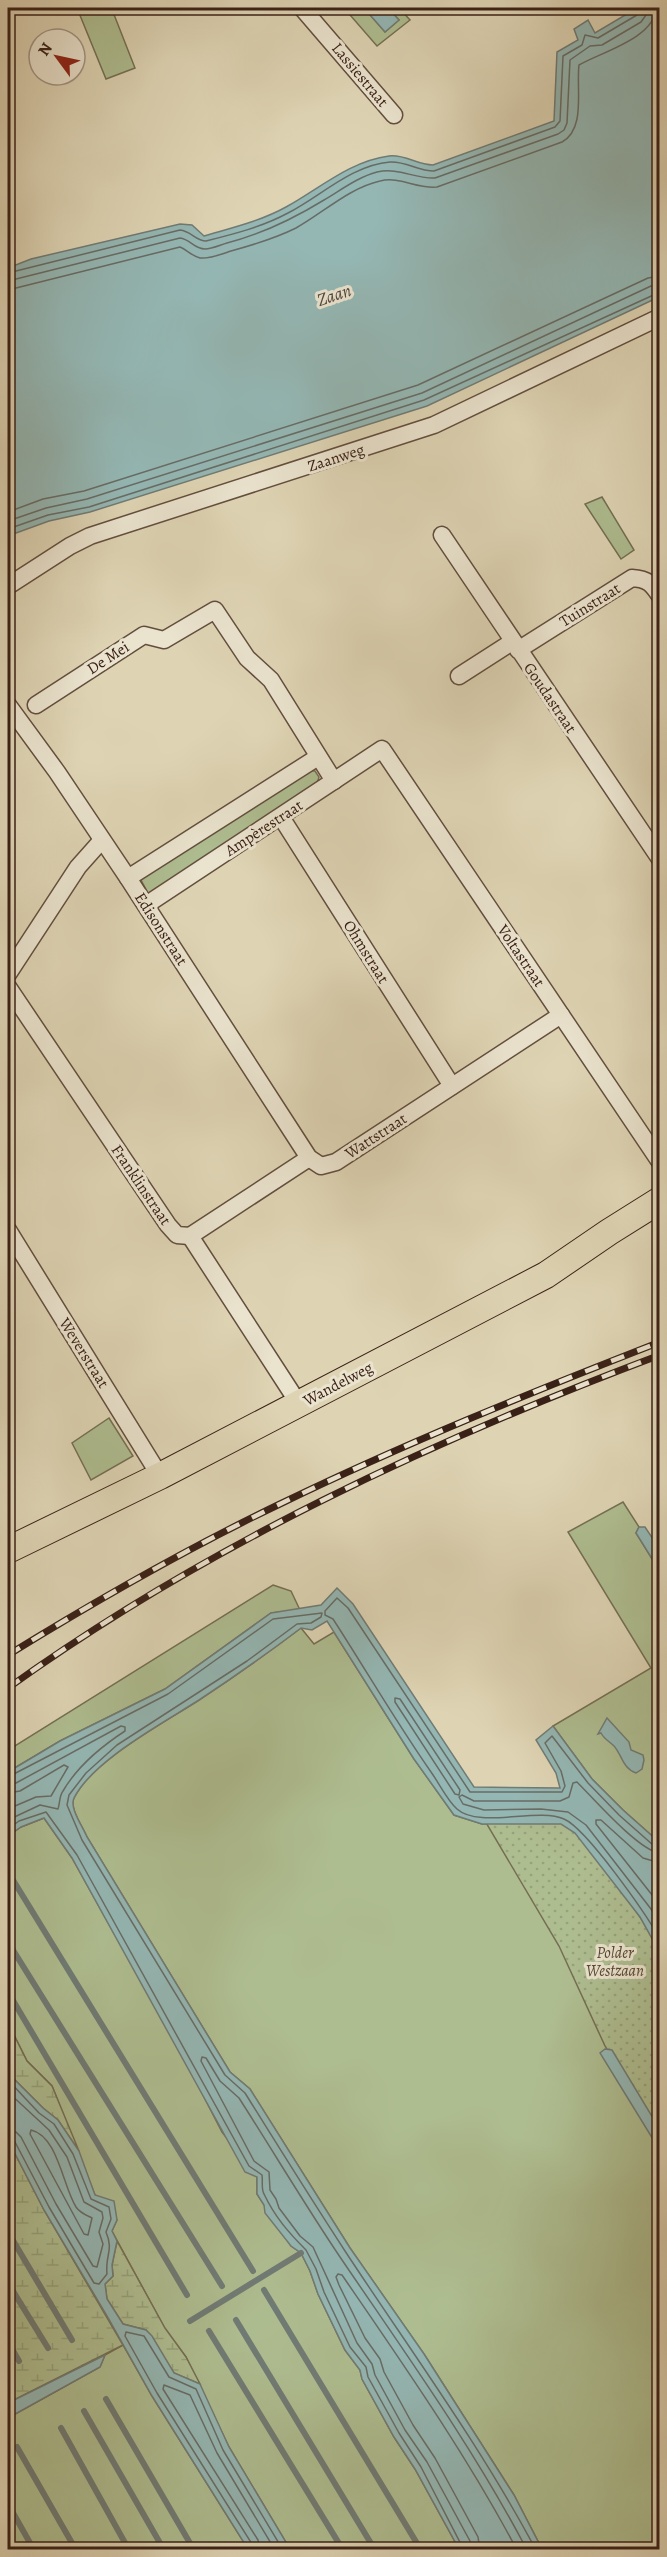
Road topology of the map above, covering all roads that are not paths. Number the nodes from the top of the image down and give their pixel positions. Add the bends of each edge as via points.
1 (302, 8) edge
2 (394, 115) dead end
3 (660, 317) edge
4 (442, 535) dead end
5 (8, 586) edge
6 (660, 597) edge
7 (515, 646) junction
8 (459, 676) dead end
9 (8, 705) edge
10 (36, 705) dead end
11 (382, 749) joint
12 (318, 757) junction
13 (334, 781) junction
14 (281, 817) junction
15 (102, 840) junction
16 (660, 859) edge
17 (128, 878) junction
18 (146, 905) junction
19 (8, 974) edge
20 (8, 987) edge
21 (561, 1015) junction
22 (452, 1086) junction
23 (309, 1158) junction
24 (660, 1162) edge
25 (660, 1200) edge
26 (8, 1230) edge
27 (190, 1236) junction
28 (299, 1404) junction
29 (160, 1476) junction
30 (8, 1550) edge

1 - 2 street, Lassiestraat
3 - 5 street, Zaanweg via 434,425 90,536
4 - 7 street, Goudastraat
6 - 7 street, Tuinstraat via 651,583 632,578
7 - 8 street, Tuinstraat
7 - 16 street, Goudastraat
9 - 15 street, Edisonstraat
10 - 12 street, De Mei via 144,635 164,640 215,610 247,658 271,680
11 - 13 street, Ampèrestraat
11 - 21 street, Voltastraat
12 - 13 street
12 - 17 street, Ampèrestraat
13 - 14 street, Ampèrestraat
14 - 18 street, Ampèrestraat
14 - 22 street, Ohmstraat
15 - 17 street, Edisonstraat
15 - 19 street via 78,867
17 - 18 street, Edisonstraat
18 - 23 street, Edisonstraat
20 - 27 street, Franklinstraat via 168,1225 177,1235
21 - 22 street, Wattstraat
21 - 24 street, Voltastraat
22 - 23 street, Wattstraat via 336,1162 321,1166
23 - 27 street
25 - 28 main road, Wandelweg via 546,1275
26 - 29 street, Weverstraat
27 - 28 street, Franklinstraat
28 - 29 main road, Wandelweg
29 - 30 main road, Wandelweg

